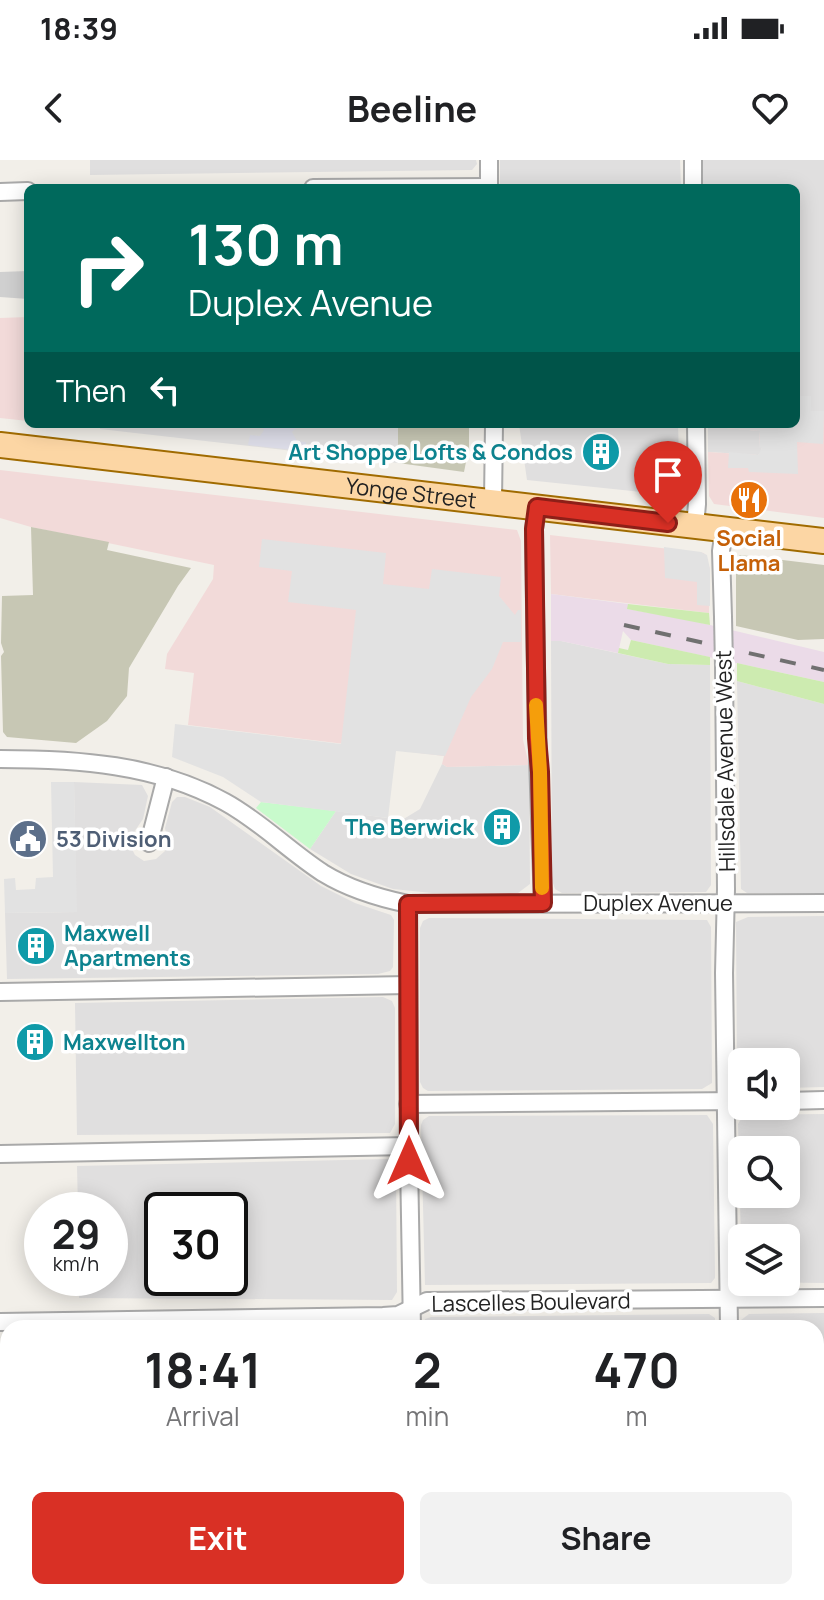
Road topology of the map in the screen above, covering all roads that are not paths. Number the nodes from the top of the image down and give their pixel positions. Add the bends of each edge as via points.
1 (489, 160) edge
2 (693, 160) edge
3 (489, 184) edge
4 (693, 184) edge
5 (24, 191) edge
6 (0, 192) edge
7 (494, 428) edge
8 (696, 428) edge
9 (0, 445) edge
10 (493, 501) junction
11 (537, 507) junction
12 (695, 526) junction
13 (724, 529) junction
14 (824, 541) edge
15 (0, 759) edge
16 (166, 777) junction
17 (149, 843) dead end
18 (543, 903) junction
19 (824, 903) edge
20 (408, 904) junction
21 (725, 904) junction
22 (408, 985) junction
23 (0, 992) edge
24 (732, 1048) edge
25 (824, 1100) edge
26 (728, 1101) edge
27 (800, 1101) edge
28 (408, 1104) junction
29 (733, 1120) edge
30 (409, 1146) junction
31 (0, 1154) edge
32 (824, 1298) edge
33 (728, 1299) junction
34 (412, 1308) junction
35 (128, 1320) edge
36 (412, 1320) edge
37 (729, 1320) edge

1 - 3 street
2 - 4 street
5 - 6 street
7 - 10 street
8 - 12 street
9 - 10 main road, Yonge Street
10 - 11 main road, Yonge Street
11 - 12 main road, Yonge Street
11 - 18 street via 536,719
12 - 13 main road, Yonge Street
13 - 14 main road, Yonge Street
13 - 21 street, Hillsdale Avenue West, bridge
15 - 16 street, Duplex Avenue via 86,762
16 - 17 street
16 - 20 street, Duplex Avenue via 224,801 343,884
18 - 20 street, Duplex Avenue
18 - 21 street, Duplex Avenue
19 - 21 street, Duplex Avenue
20 - 22 street
21 - 24 street, Hillsdale Avenue West
22 - 23 street
22 - 28 street
25 - 27 street
26 - 28 street
28 - 30 street
29 - 33 street, Hillsdale Avenue West
30 - 31 street
30 - 34 street
32 - 33 street, Lascelles Boulevard
33 - 34 street, Lascelles Boulevard via 427,1301
33 - 37 street, Hillsdale Avenue West
34 - 35 street, Lascelles Boulevard via 383,1316
34 - 36 street

